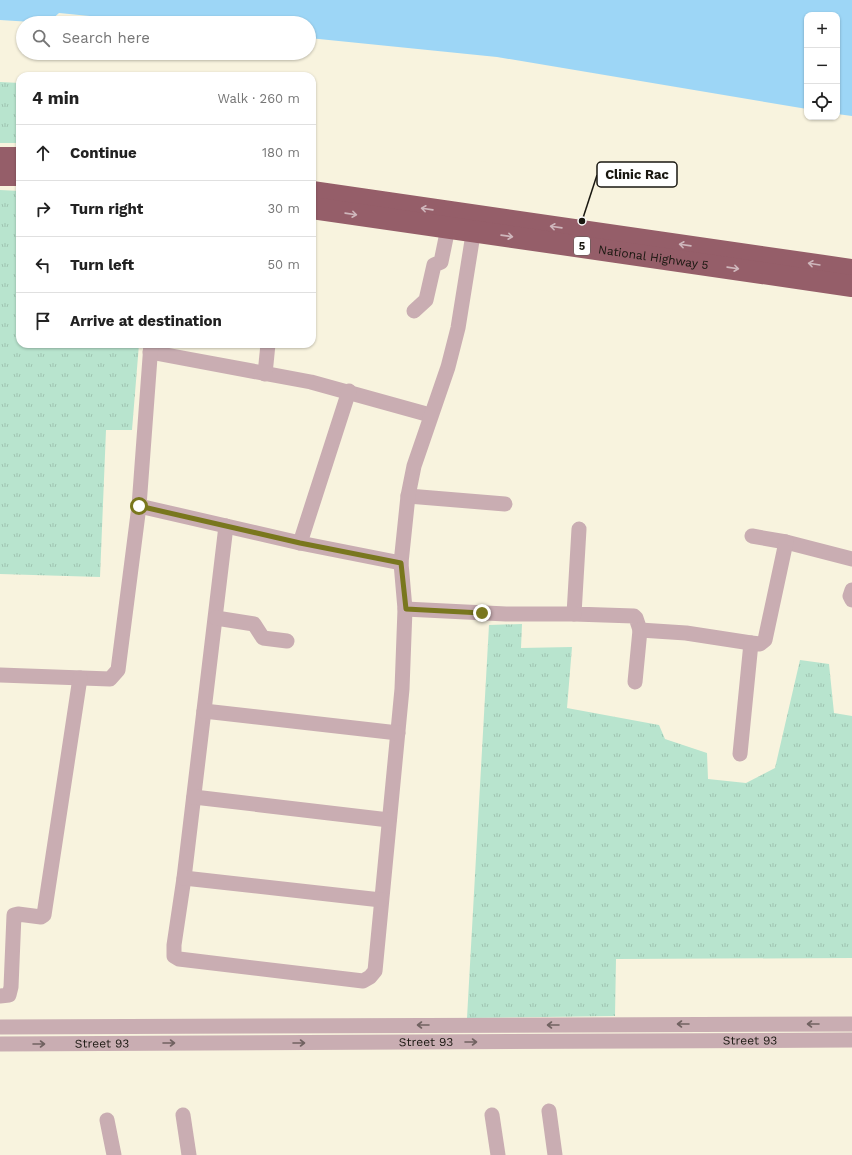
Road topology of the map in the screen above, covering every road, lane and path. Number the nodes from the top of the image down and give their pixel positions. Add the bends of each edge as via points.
1 (0, 158) edge
2 (16, 158) edge
3 (0, 175) edge
4 (16, 175) edge
5 (316, 193) edge
6 (316, 209) edge
7 (475, 224) junction
8 (448, 228) junction
9 (852, 270) edge
10 (852, 286) edge
11 (414, 311) dead end
12 (151, 348) edge
13 (268, 348) edge
14 (265, 374) junction
15 (349, 391) junction
16 (430, 415) junction
17 (408, 496) junction
18 (505, 504) dead end
19 (139, 506) junction
20 (226, 526) junction
21 (579, 529) dead end
22 (752, 536) dead end
23 (786, 542) junction
24 (300, 543) junction
25 (852, 559) edge
26 (401, 563) junction
27 (852, 590) edge
28 (852, 600) edge
29 (406, 609) junction
30 (574, 614) junction
31 (216, 618) junction
32 (640, 630) junction
33 (287, 641) dead end
34 (751, 643) junction
35 (0, 675) edge
36 (80, 678) junction
37 (635, 682) dead end
38 (204, 711) junction
39 (398, 733) junction
40 (740, 754) dead end
41 (194, 797) junction
42 (389, 820) junction
43 (184, 878) junction
44 (382, 900) junction
45 (0, 996) edge
46 (852, 1024) edge
47 (0, 1027) edge
48 (852, 1040) edge
49 (0, 1044) edge
50 (549, 1111) dead end
51 (492, 1115) dead end
52 (183, 1116) dead end
53 (107, 1120) dead end
54 (114, 1155) edge
55 (189, 1155) edge
56 (498, 1155) edge
57 (555, 1155) edge

1 - 2 highway
3 - 4 highway
7 -> 5 highway, National Highway 5 / 5
6 -> 8 highway, National Highway 5 / 5
7 - 8 highway, National Highway 5 / 5
9 -> 7 highway, National Highway 5 / 5
7 -> 10 highway, National Highway 5 / 5
7 - 16 street via 458,328 448,367
8 - 11 street via 443,256 441,262 434,265 426,300
12 - 14 street
12 - 19 street
13 - 14 street
14 - 15 street
15 - 16 street
15 - 24 street
16 - 17 street via 414,466
17 - 18 street
17 - 26 street
19 - 20 street
19 - 36 street via 118,670 110,679
20 - 24 street
20 - 31 street
21 - 30 street
22 - 23 street
23 - 25 street
23 - 34 street via 765,640 760,644
24 - 26 street
26 - 29 street
27 - 28 street
29 - 30 street via 506,614
29 - 39 street
30 - 32 street via 634,616
31 - 33 street via 254,624 263,638
31 - 38 street
32 - 34 street via 686,633
32 - 37 street
34 - 40 street
35 - 36 street
36 - 45 street via 44,915 14,916 11,987 9,995
38 - 39 street
38 - 41 street
39 - 42 street
41 - 42 street
41 - 43 street
42 - 44 street
43 - 44 street
43 - 44 street via 174,945 174,956 179,959 363,981 375,971
46 -> 47 street, Street 93
49 -> 48 street, Street 93
50 - 57 street
51 - 56 street
52 - 55 street
53 - 54 street

